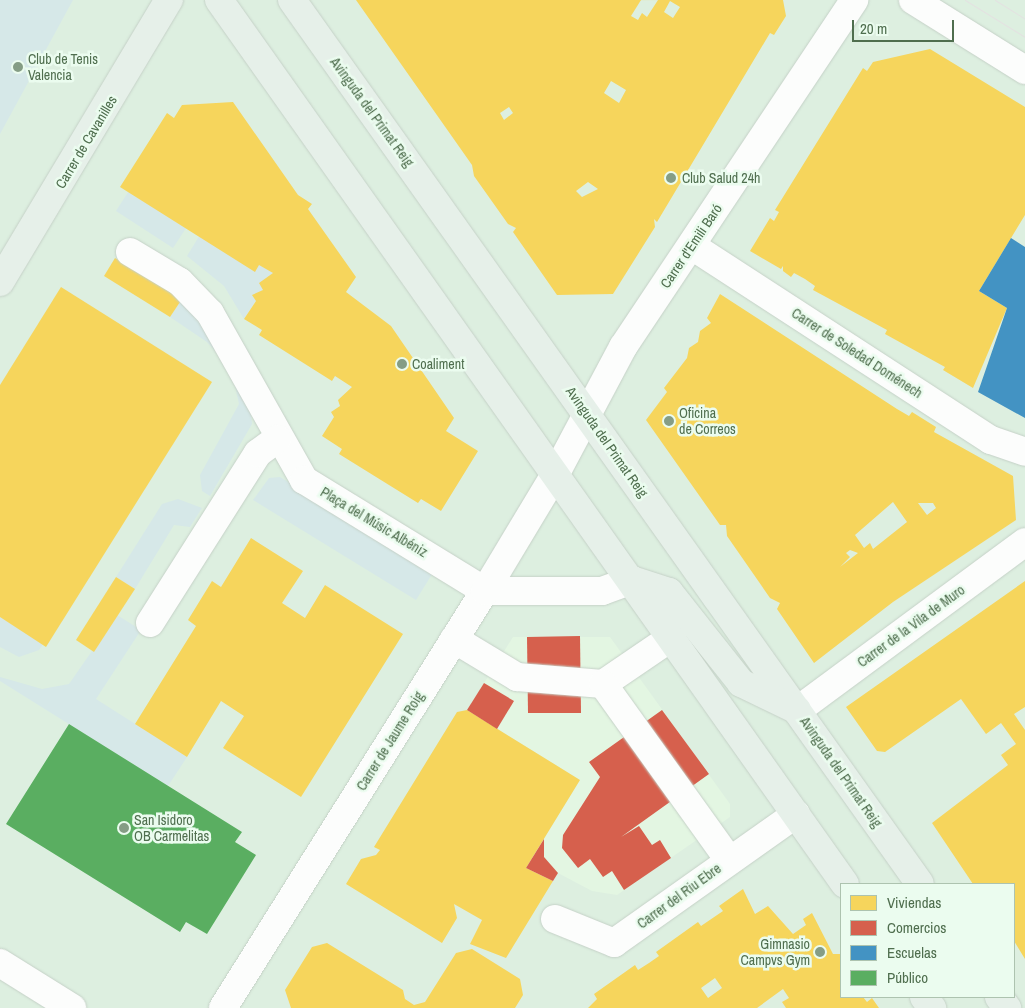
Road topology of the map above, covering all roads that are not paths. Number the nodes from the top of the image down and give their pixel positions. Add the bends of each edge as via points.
1 (169, 0) edge
2 (219, 0) edge
3 (292, 0) edge
4 (854, 0) edge
5 (913, 0) edge
6 (1025, 70) edge
7 (692, 246) junction
8 (130, 252) dead end
9 (0, 282) edge
10 (587, 414) junction
11 (278, 439) junction
12 (1025, 452) edge
13 (556, 473) junction
14 (1025, 542) edge
15 (632, 580) junction
16 (485, 591) junction
17 (150, 623) dead end
18 (672, 638) junction
19 (454, 639) junction
20 (602, 684) junction
21 (798, 710) junction
22 (796, 814) junction
23 (729, 860) junction
24 (844, 883) edge
25 (919, 883) edge
26 (555, 919) dead end
27 (0, 963) edge
28 (72, 1008) edge
29 (223, 1008) edge

1 - 9 main road, Carrer de Cavanilles
2 - 13 main road
3 - 10 main road, Avinguda del Primat Reig
4 - 7 street, Carrer d'Emili Baró
5 - 6 street
7 - 10 street, Carrer d'Emili Baró via 623,347
7 - 12 street, Carrer de Soledad Doménech via 990,440
8 - 11 street, Plaça del Músic Albéniz via 198,297
10 - 13 street, Carrer d'Emili Baró
10 - 21 main road, Avinguda del Primat Reig
11 - 16 street, Plaça del Músic Albéniz via 304,480
11 - 17 street via 258,454
13 - 15 main road
13 - 16 street, Carrer de Jaume Roig
14 - 21 street, Carrer de la Vila de Muro
15 - 16 street via 602,591
15 - 18 main road
15 - 21 main road via 669,592 741,683
16 - 19 street, Carrer de Jaume Roig
18 - 20 street
18 - 22 main road
19 - 20 street via 517,677
19 - 29 street, Carrer de Jaume Roig
20 - 23 street
21 - 25 main road, Avinguda del Primat Reig
22 - 23 street, Carrer del Riu Ebre
22 - 24 main road
23 - 26 street, Carrer del Riu Ebre via 614,943
27 - 28 street

